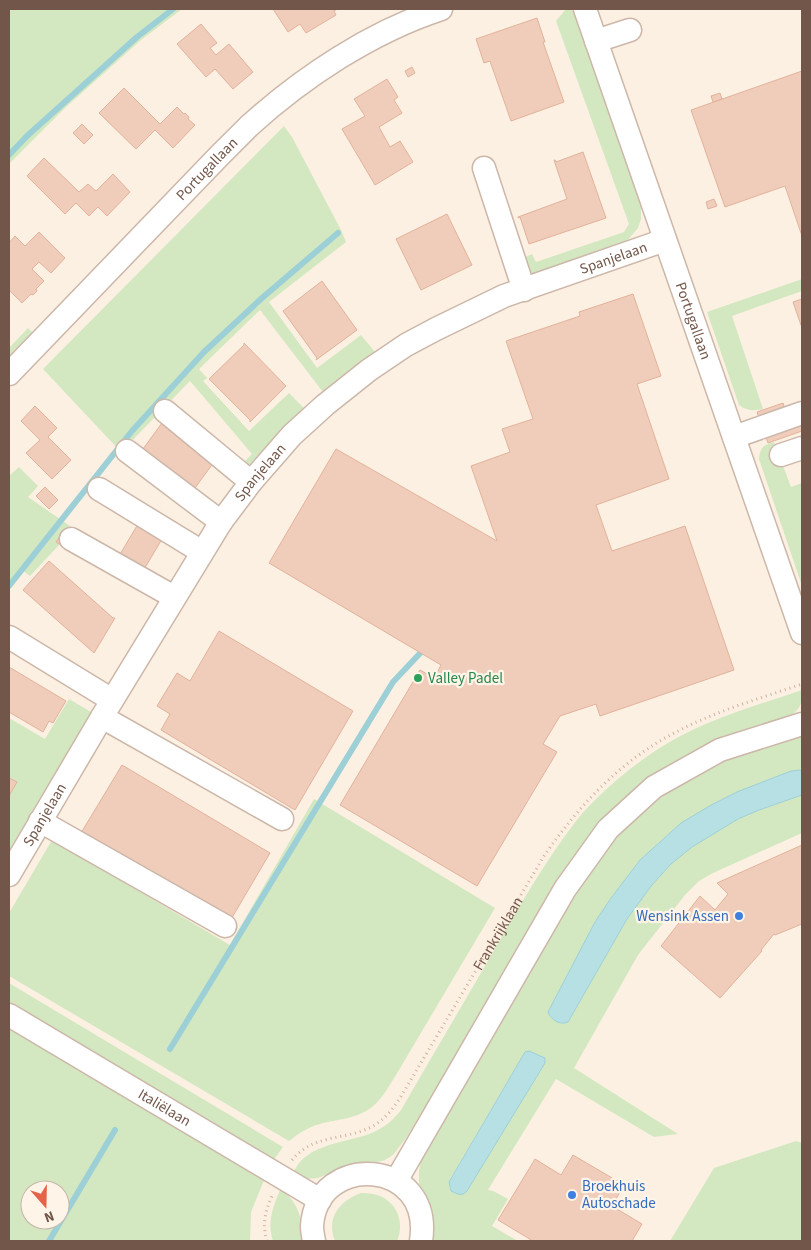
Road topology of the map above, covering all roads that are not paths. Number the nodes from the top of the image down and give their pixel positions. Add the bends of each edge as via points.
1 (441, 9) edge
2 (585, 9) edge
3 (630, 30) dead end
4 (596, 41) junction
5 (484, 168) dead end
6 (665, 240) junction
7 (524, 290) junction
8 (9, 374) edge
9 (165, 411) dead end
10 (802, 413) edge
11 (734, 438) junction
12 (127, 451) dead end
13 (251, 482) junction
14 (99, 488) dead end
15 (221, 522) junction
16 (71, 539) dead end
17 (202, 552) junction
18 (174, 597) junction
19 (802, 633) edge
20 (9, 637) edge
21 (107, 709) junction
22 (802, 724) edge
23 (282, 819) dead end
24 (40, 821) junction
25 (9, 875) edge
26 (225, 926) dead end
27 (9, 1015) edge
28 (396, 1181) junction
29 (320, 1200) junction
30 (314, 1241) edge
31 (421, 1241) edge

1 - 8 street, Portugallaan via 411,20 346,54 313,75 249,126
2 - 4 street, Portugallaan
3 - 4 street
4 - 6 street, Portugallaan
5 - 7 street
6 - 7 street, Spanjelaan
6 - 11 street, Portugallaan
7 - 13 street, Spanjelaan via 504,296 436,329 369,370 292,435
9 - 13 street
10 - 11 street
11 - 19 street, Portugallaan
12 - 15 street
13 - 15 street, Spanjelaan
14 - 17 street
15 - 17 street, Spanjelaan
16 - 18 street
17 - 18 street, Spanjelaan
18 - 21 street, Spanjelaan
20 - 21 street
21 - 23 street
21 - 24 street, Spanjelaan
22 - 28 street via 720,750 654,787 608,829 565,889
24 - 25 street, Spanjelaan
24 - 26 street
27 - 29 street, Italiëlaan
28 - 29 street via 383,1175 354,1175 340,1180
28 - 31 street via 416,1202 423,1230
29 - 30 street via 314,1213

